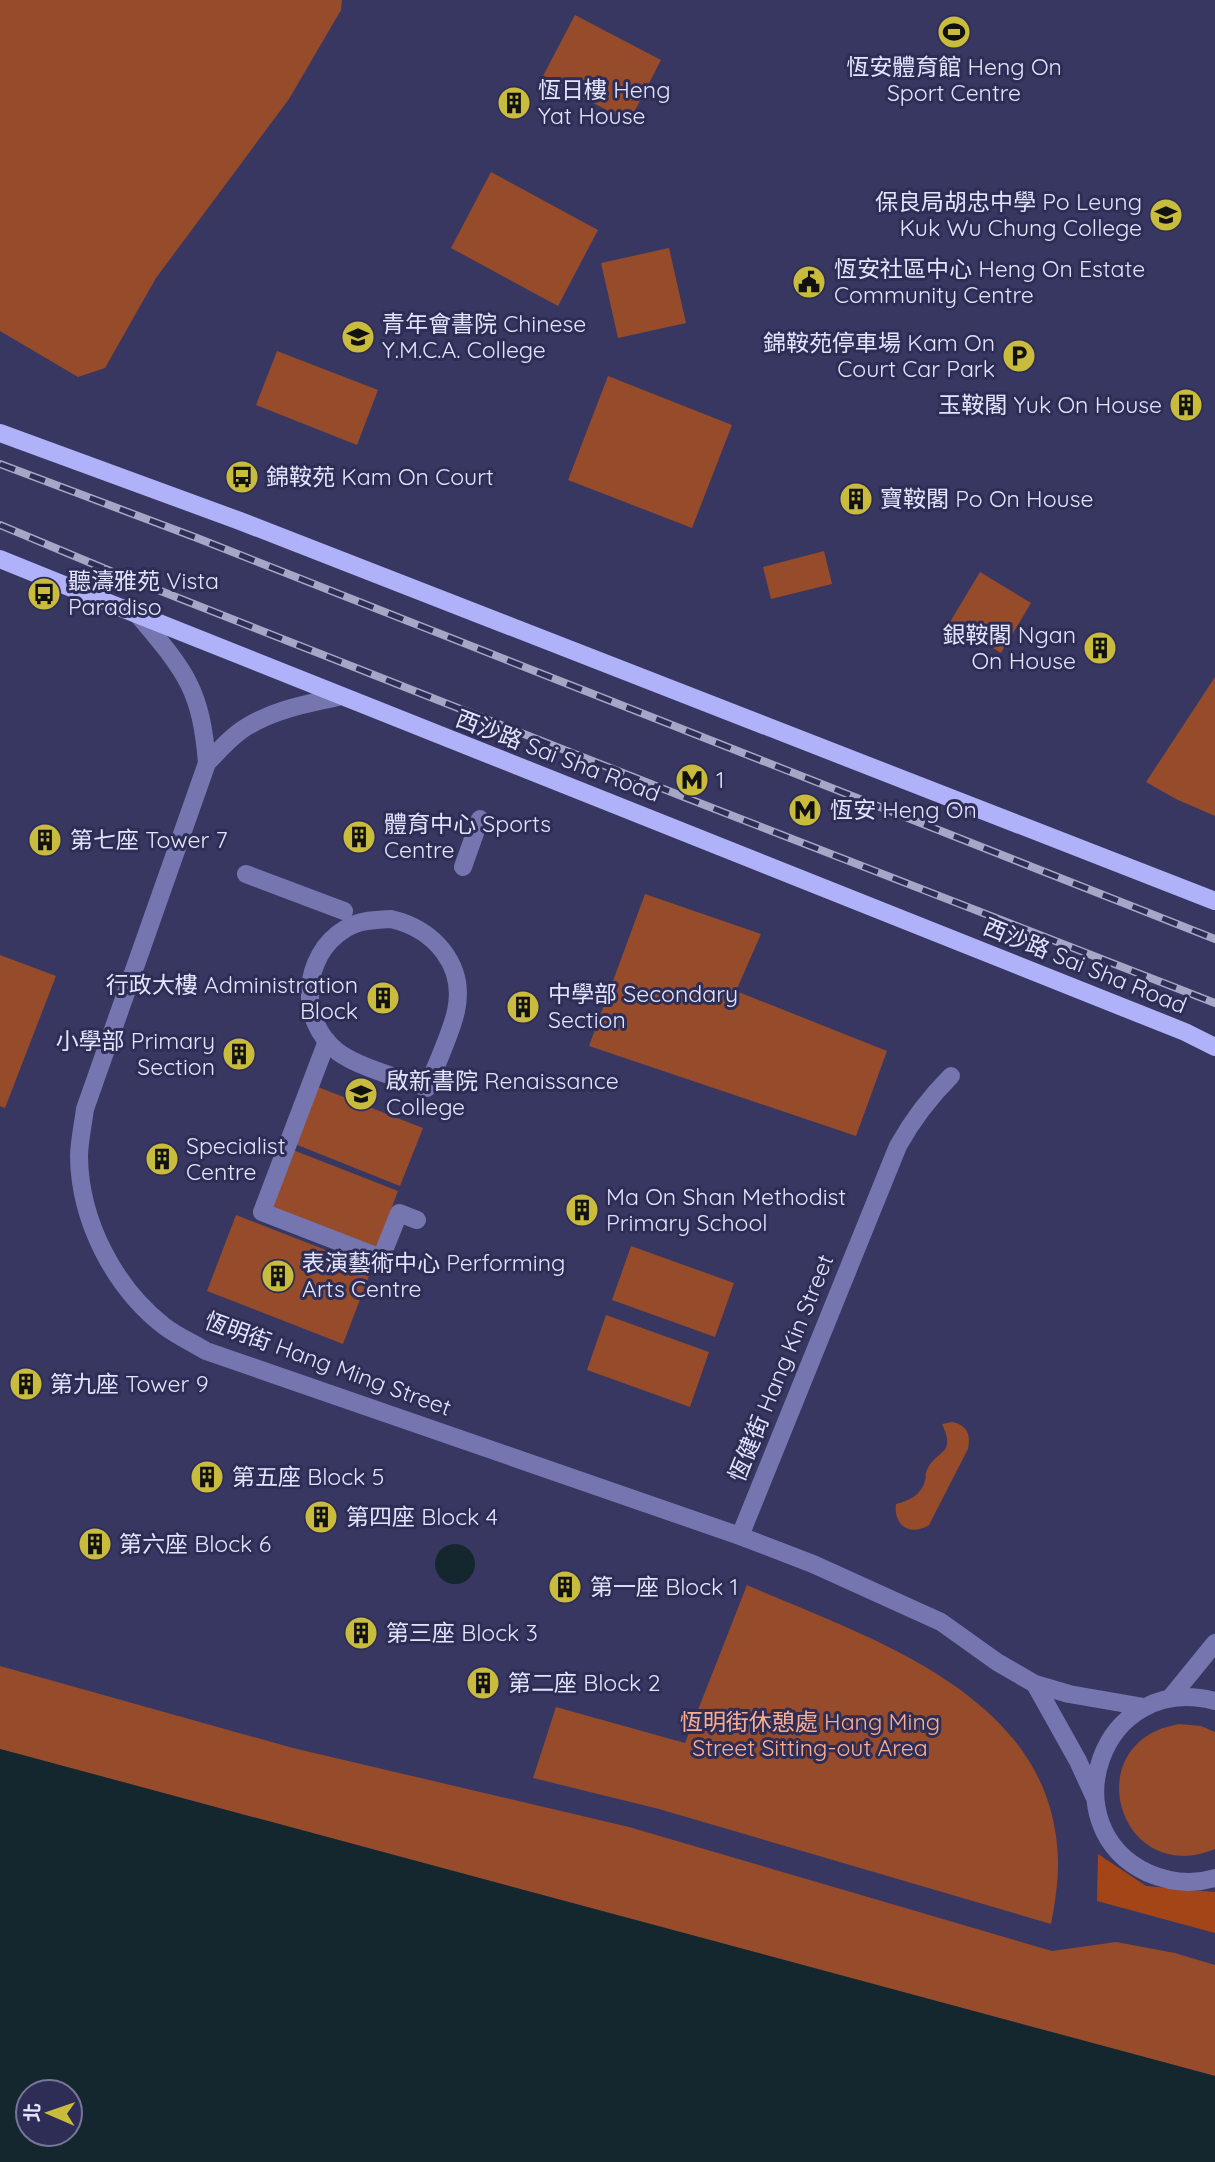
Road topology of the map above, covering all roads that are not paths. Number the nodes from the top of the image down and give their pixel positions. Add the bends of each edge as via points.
1 (0, 433) edge
2 (0, 559) edge
3 (138, 615) junction
4 (338, 697) junction
5 (206, 763) junction
6 (481, 819) dead end
7 (463, 867) dead end
8 (246, 874) dead end
9 (1215, 901) edge
10 (344, 911) dead end
11 (327, 1041) junction
12 (1215, 1047) edge
13 (951, 1076) dead end
14 (417, 1220) dead end
15 (740, 1536) junction
16 (1215, 1643) edge
17 (1035, 1684) junction
18 (1171, 1698) junction
19 (1215, 1701) edge
20 (1143, 1707) junction
21 (1096, 1799) junction
22 (1215, 1878) edge

1 - 9 main road via 253,526
2 - 3 main road, 西沙路 Sai Sha Road
3 - 4 main road, 西沙路 Sai Sha Road
3 - 5 street, 恆明街 Hang Ming Street via 173,656 194,691
4 - 5 street, 恆明街 Hang Ming Street via 264,717
4 - 12 main road, 西沙路 Sai Sha Road
5 - 15 street, 恆明街 Hang Ming Street via 85,1109 79,1157 86,1206 102,1252 129,1292 164,1326 206,1351
6 - 7 street
8 - 10 street
11 - 11 street via 311,1013 309,989 314,965 326,944 345,929 368,920 391,919 421,929 443,949 457,986 456,1011 427,1088 339,1053
11 - 14 street via 262,1212 381,1258 398,1213
13 - 15 street, 恆健街 Hang Kin Street via 898,1146
15 - 17 street, 恆明街 Hang Ming Street via 942,1622
16 - 18 street
17 - 20 street, 恆明街 Hang Ming Street
17 - 21 street
18 - 19 street via 1198,1696
18 - 20 street
20 - 21 street via 1105,1746 1096,1772
21 - 22 street via 1102,1826 1116,1849 1136,1867 1161,1879 1188,1883

